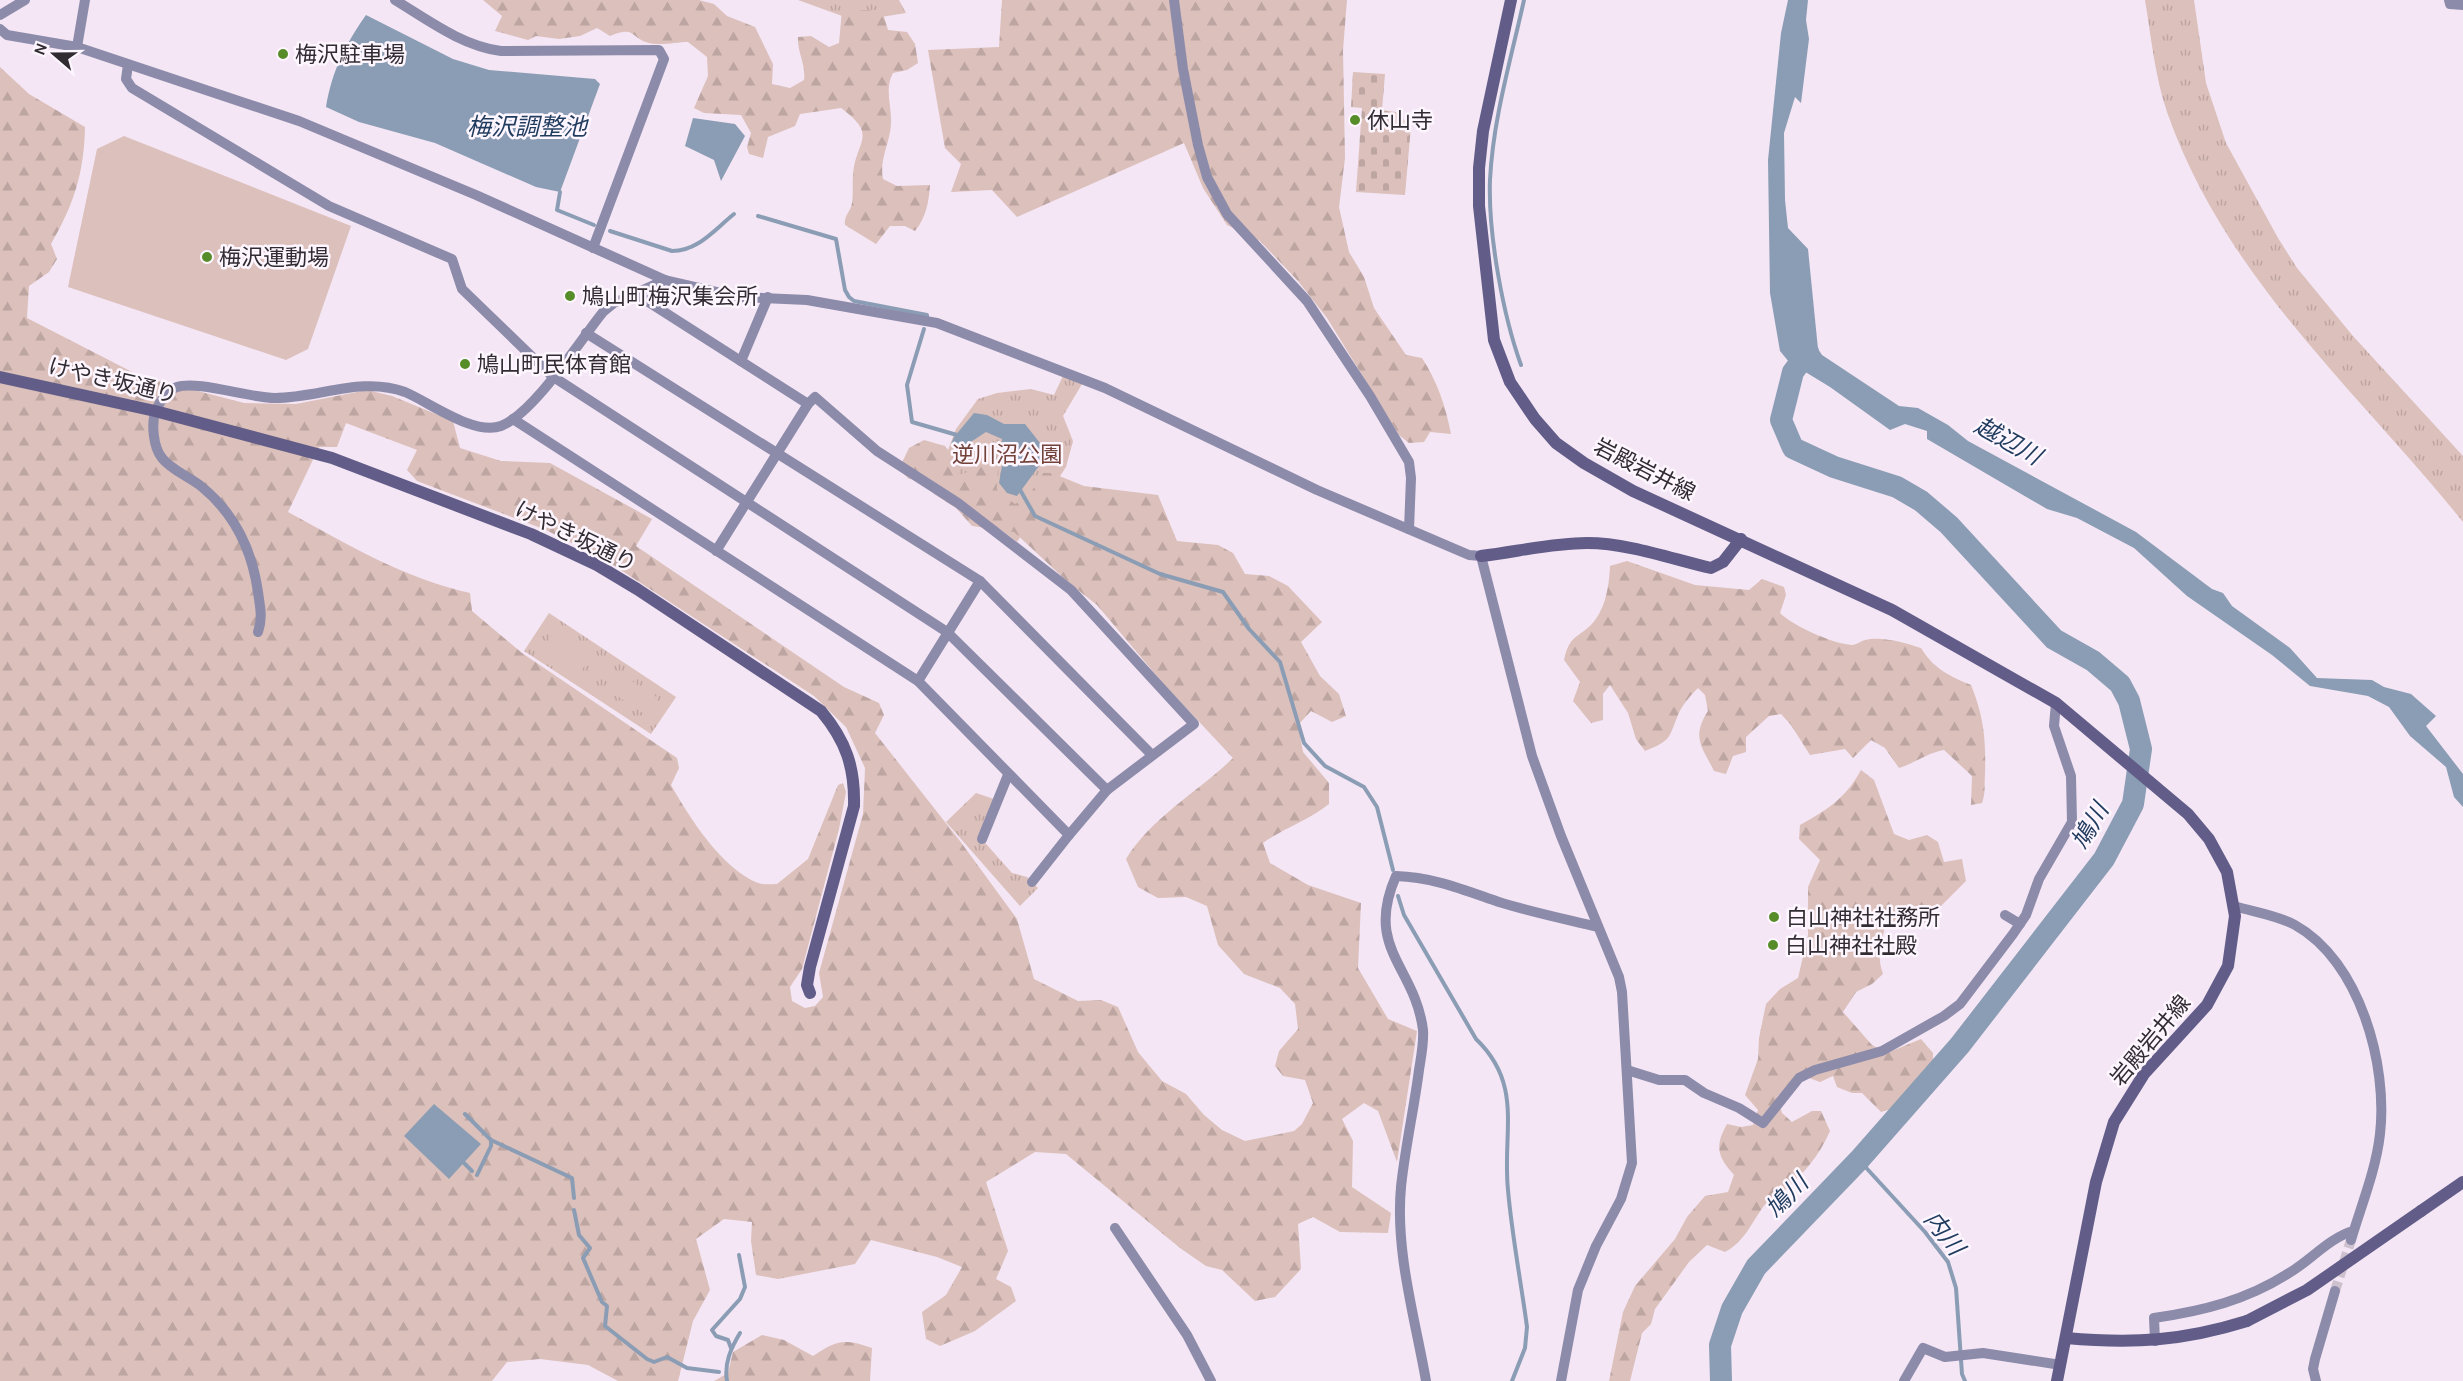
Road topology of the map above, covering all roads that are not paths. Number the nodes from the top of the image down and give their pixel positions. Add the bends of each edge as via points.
1 (25, 0) edge
2 (85, 0) edge
3 (395, 0) edge
4 (1174, 0) edge
5 (1511, 0) edge
6 (2449, 0) edge
7 (2463, 5) edge
8 (0, 15) edge
9 (0, 29) edge
10 (77, 47) junction
11 (128, 65) junction
12 (593, 248) junction
13 (665, 280) junction
14 (636, 294) junction
15 (768, 297) junction
16 (586, 333) junction
17 (741, 361) junction
18 (552, 376) junction
19 (0, 377) edge
20 (808, 404) junction
21 (156, 411) junction
22 (513, 419) junction
23 (777, 453) junction
24 (747, 502) junction
25 (1408, 530) junction
26 (1741, 539) junction
27 (716, 551) junction
28 (1481, 556) junction
29 (980, 580) junction
30 (258, 632) dead end
31 (947, 632) junction
32 (918, 681) junction
33 (2056, 703) junction
34 (1152, 755) junction
35 (1008, 775) junction
36 (1107, 790) junction
37 (1069, 835) junction
38 (982, 839) dead end
39 (1032, 882) dead end
40 (2234, 906) junction
41 (2005, 915) dead end
42 (2020, 924) junction
43 (1598, 927) junction
44 (810, 993) dead end
45 (1627, 1070) junction
46 (2463, 1182) edge
47 (1115, 1228) dead end
48 (2335, 1292) tunnel mouth
49 (2066, 1338) junction
50 (2155, 1341) junction
51 (2061, 1365) junction
52 (1211, 1381) edge
53 (1426, 1381) edge
54 (1561, 1381) edge
55 (1904, 1381) edge
56 (2057, 1381) edge
57 (2316, 1381) edge

1 - 8 street
2 - 10 street
3 - 12 street via 463,41 484,49 659,50 664,59
4 - 25 street via 1183,69 1207,177 1227,214 1308,301 1409,462
5 - 26 street, 岩殿岩井線 via 1479,168 1489,309 1494,340 1510,382 1556,443 1584,463 1633,491
6 - 7 street via 2450,4
9 - 10 street via 7,35
10 - 11 street
11 - 12 street via 299,122
11 - 18 street via 126,79 132,88 328,206 452,259 462,289
12 - 13 street
13 - 14 street
13 - 15 street via 728,296
14 - 16 street via 614,303
14 - 17 street
15 - 17 street
15 - 25 street via 841,304 937,323 1001,346 1105,388
16 - 18 street
16 - 23 street
17 - 20 street
18 - 22 street via 532,403
18 - 24 street
19 - 21 street, けやき坂通り
20 - 23 street
20 - 34 street via 815,397 886,458 958,503 1071,590 1194,724
21 - 22 street via 168,392 185,386 274,398 388,386 471,424 494,428
21 - 30 street via 154,440 163,460 202,487 221,506 249,550 262,618
21 - 44 street, けやき坂通り via 332,458 531,534 637,589 821,711 836,729 855,782 854,806 810,967
22 - 27 street
23 - 24 street
23 - 29 street
24 - 27 street
24 - 31 street
25 - 28 street via 1469,555
26 - 28 street via 1723,562 1711,568 1590,543
26 - 33 street, 岩殿岩井線 via 1892,610
27 - 32 street
28 - 43 street via 1532,756
29 - 31 street
29 - 34 street
31 - 32 street
31 - 36 street
32 - 35 street
33 - 40 street, 岩殿岩井線 via 2188,814 2209,839 2227,872
33 - 42 street via 2054,726 2071,776 2072,822 2039,879
34 - 36 street
35 - 37 street
35 - 38 street
36 - 37 street
37 - 39 street
40 - 49 street, 岩殿岩井線 via 2234,933 2222,980 2207,1005 2144,1074 2114,1122 2096,1182
40 - 50 street via 2295,924 2332,956 2362,1006 2373,1047 2382,1114 2380,1137 2352,1236 2338,1235 2296,1269 2245,1296 2200,1311 2154,1318
41 - 42 street
42 - 45 street via 1960,1004 1882,1051 1799,1078 1763,1123 1704,1094 1685,1080 1659,1080
43 - 45 street via 1619,977
43 - 53 street via 1413,876 1396,876 1387,896 1388,941 1418,1005 1423,1035 1401,1187 1401,1221 1412,1312
45 - 54 street via 1633,1147 1628,1181 1578,1290
46 - 50 street, bridge via 2307,1290 2247,1321 2205,1334
47 - 52 street via 1188,1335
48 - 57 street via 2314,1359
49 - 50 street
49 - 51 street, 岩殿岩井線
51 - 55 street via 1983,1353 1945,1357 1923,1348
51 - 56 street, 岩殿岩井線

